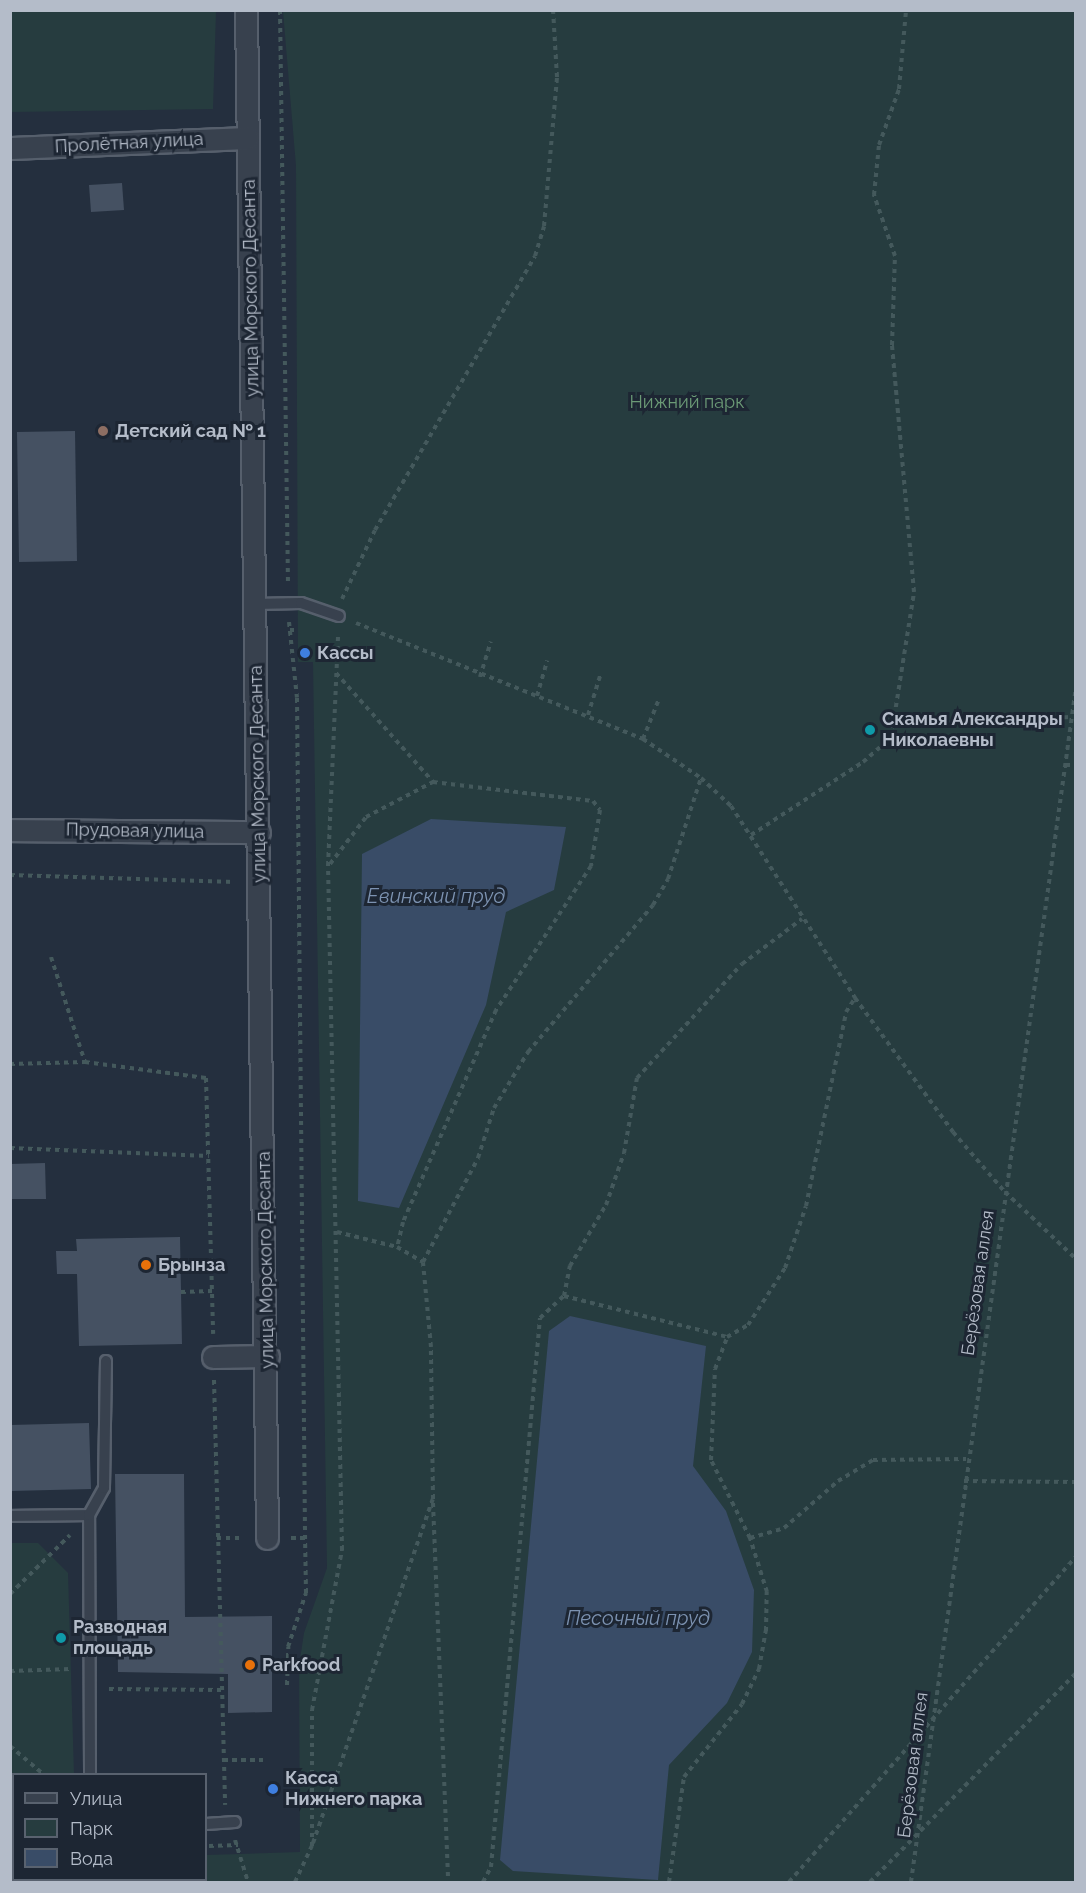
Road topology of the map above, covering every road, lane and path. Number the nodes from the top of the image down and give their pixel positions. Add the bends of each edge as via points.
1 (246, 10) edge
2 (280, 10) edge
3 (553, 10) edge
4 (906, 10) edge
5 (248, 138) junction
6 (10, 148) edge
7 (288, 603) junction
8 (255, 604) junction
9 (339, 616) junction
10 (290, 630) junction
11 (298, 630) dead end
12 (491, 642) dead end
13 (548, 660) dead end
14 (336, 672) junction
15 (480, 676) junction
16 (600, 676) dead end
17 (1076, 687) edge
18 (537, 696) junction
19 (659, 699) dead end
20 (588, 715) junction
21 (1071, 717) junction
22 (894, 725) junction
23 (643, 739) junction
24 (1065, 765) junction
25 (1076, 765) edge
26 (701, 778) junction
27 (433, 782) junction
28 (10, 830) edge
29 (259, 832) junction
30 (751, 835) junction
31 (328, 866) junction
32 (10, 875) edge
33 (260, 883) junction
34 (802, 919) junction
35 (855, 998) junction
36 (85, 1062) dead end
37 (10, 1064) edge
38 (10, 1148) edge
39 (209, 1156) dead end
40 (1005, 1192) junction
41 (337, 1232) junction
42 (397, 1247) junction
43 (1076, 1259) edge
44 (423, 1262) junction
45 (212, 1291) dead end
46 (181, 1292) dead end
47 (564, 1296) junction
48 (727, 1337) junction
49 (268, 1356) junction
50 (213, 1357) dead end
51 (106, 1361) dead end
52 (304, 1424) dead end
53 (966, 1459) junction
54 (964, 1481) junction
55 (1076, 1482) edge
56 (433, 1499) junction
57 (89, 1515) junction
58 (10, 1516) edge
59 (267, 1538) dead end
60 (305, 1538) dead end
61 (750, 1538) junction
62 (51, 1556) dead end
63 (1076, 1557) edge
64 (10, 1594) edge
65 (88, 1668) junction
66 (10, 1671) edge
67 (1076, 1673) edge
68 (287, 1685) dead end
69 (221, 1690) dead end
70 (932, 1724) junction
71 (10, 1746) edge
72 (223, 1760) dead end
73 (267, 1760) dead end
74 (42, 1773) edge
75 (90, 1773) edge
76 (235, 1822) dead end
77 (207, 1824) edge
78 (919, 1833) junction
79 (238, 1845) dead end
80 (207, 1846) edge
81 (312, 1846) junction
82 (240, 1853) dead end
83 (248, 1882) edge
84 (295, 1882) edge
85 (448, 1882) edge
86 (483, 1882) edge
87 (669, 1882) edge
88 (789, 1882) edge
89 (870, 1882) edge
90 (911, 1882) edge

1 - 5 street, улица Морского Десанта
2 - 7 path
3 - 9 path via 557,77 544,226 535,256 375,530 340,602
4 - 22 path via 899,89 879,145 874,195 895,256 892,345 914,592
5 - 6 street, Пролётная улица
5 - 8 street, улица Морского Десанта
7 - 8 lane
7 - 9 lane
7 - 10 path
8 - 29 street, улица Морского Десанта
9 - 14 path
9 - 15 path
10 - 11 path
10 - 52 path via 297,698
12 - 15 path
13 - 18 path
14 - 27 path
14 - 31 path
15 - 18 path
16 - 20 path
17 - 21 path, Берёзовая аллея
18 - 20 path
19 - 23 path
20 - 23 path
21 - 22 path
21 - 24 path, Берёзовая аллея
22 - 30 path via 884,744 863,762
23 - 26 path
24 - 25 path
24 - 40 path, Берёзовая аллея
26 - 30 path via 731,806
26 - 44 path via 668,879 653,905 522,1061 494,1108 477,1158
27 - 31 path via 366,817
27 - 42 path via 593,801 600,810 591,866 496,1010 403,1222
28 - 29 street, Прудовая улица
29 - 33 street, улица Морского Десанта
30 - 34 path
31 - 41 path
32 - 33 path
33 - 49 street, улица Морского Десанта
34 - 35 path
34 - 47 path via 742,964 637,1078 624,1153 606,1205 570,1266
35 - 40 path
35 - 48 path via 846,1012 807,1206 785,1268 748,1325
36 - 37 path
38 - 39 path
40 - 43 path
40 - 53 path, Берёзовая аллея
41 - 42 path
41 - 81 path via 342,1550 312,1710
42 - 44 path
44 - 56 path
45 - 46 path
47 - 48 path
47 - 86 path via 540,1317 491,1867
48 - 61 path via 716,1369 709,1447
49 - 50 street
49 - 59 street, улица Морского Десанта
51 - 57 lane via 104,1488
53 - 54 path, Берёзовая аллея
53 - 61 path via 873,1460 838,1481 784,1528
54 - 55 path
54 - 70 path, Берёзовая аллея
56 - 81 path
56 - 85 path
57 - 58 lane
57 - 65 lane
60 - 68 path via 306,1593 288,1647
61 - 87 path via 767,1592 759,1669 723,1734 684,1777
62 - 64 path
63 - 70 path
65 - 66 path
65 - 69 path via 109,1667 109,1690
65 - 75 lane
67 - 78 path
70 - 78 path, Берёзовая аллея
70 - 88 path
71 - 74 path
72 - 73 path
76 - 77 lane
78 - 89 path
78 - 90 path, Берёзовая аллея
79 - 80 path
81 - 84 path
82 - 83 path via 241,1872

